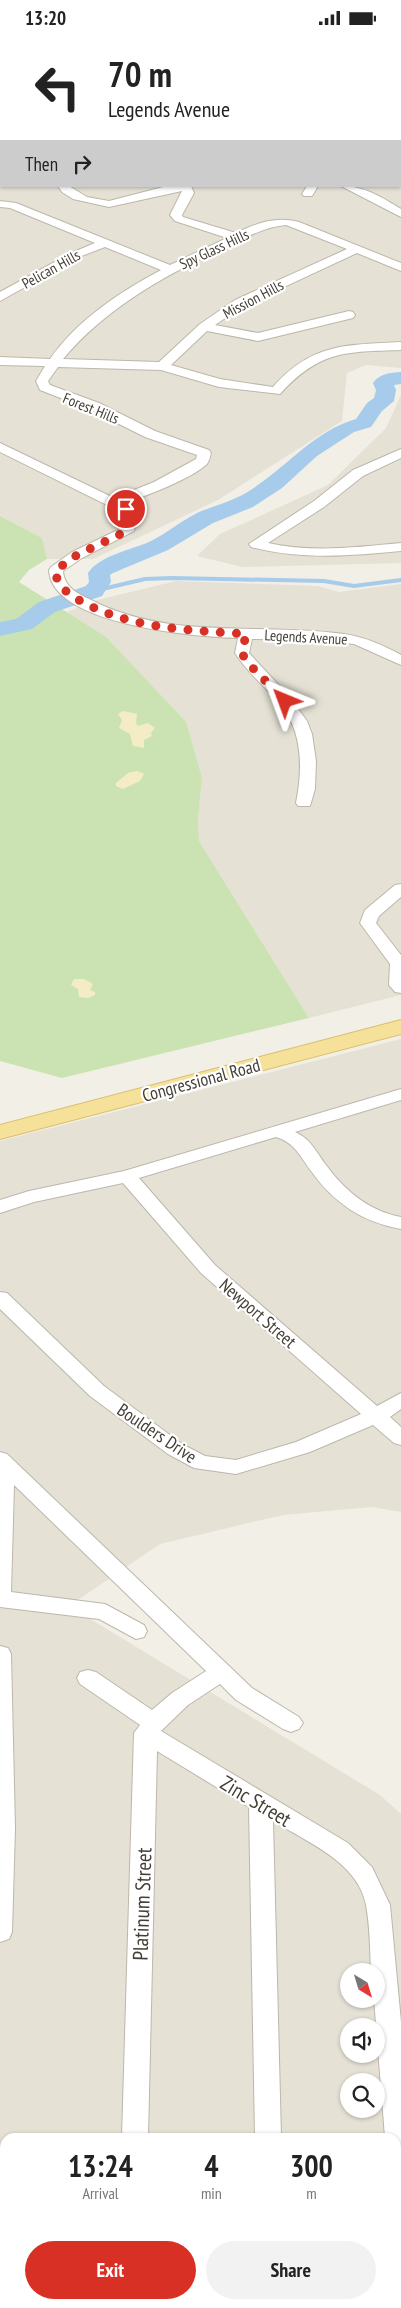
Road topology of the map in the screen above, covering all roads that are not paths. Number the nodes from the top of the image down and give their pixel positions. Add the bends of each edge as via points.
1 (64, 187) edge
2 (177, 187) edge
3 (188, 187) edge
4 (349, 187) edge
5 (0, 203) edge
6 (401, 214) edge
7 (236, 237) junction
8 (104, 243) junction
9 (356, 249) junction
10 (401, 267) edge
11 (170, 269) junction
12 (0, 297) edge
13 (349, 315) dead end
14 (204, 327) junction
15 (401, 346) edge
16 (0, 361) edge
17 (51, 364) junction
18 (162, 366) junction
19 (0, 447) edge
20 (401, 453) edge
21 (113, 503) junction
22 (256, 544) junction
23 (401, 547) edge
24 (242, 549) dead end
25 (246, 634) junction
26 (401, 661) edge
27 (304, 803) dead end
28 (401, 889) edge
29 (399, 966) edge
30 (401, 988) edge
31 (401, 1013) edge
32 (401, 1027) edge
33 (401, 1094) edge
34 (0, 1115) edge
35 (0, 1132) edge
36 (278, 1132) junction
37 (127, 1177) junction
38 (0, 1207) edge
39 (401, 1223) edge
40 (0, 1298) edge
41 (401, 1400) edge
42 (374, 1417) junction
43 (401, 1438) edge
44 (2, 1461) edge
45 (0, 1597) edge
46 (136, 1631) dead end
47 (0, 1654) edge
48 (220, 1673) junction
49 (88, 1678) dead end
50 (191, 1691) joint
51 (291, 1723) dead end
52 (150, 1728) junction
53 (2, 1752) edge
54 (261, 1804) junction
55 (1, 1893) edge
56 (0, 1932) edge
57 (135, 2133) edge
58 (268, 2133) edge
59 (398, 2133) edge

1 - 2 street via 66,191 99,204 109,204
3 - 7 street via 176,215 179,219
4 - 6 street
5 - 8 street, Spy Glass Hills
7 - 9 street, Spy Glass Hills via 275,219
7 - 11 street, Spy Glass Hills
8 - 11 street, Spy Glass Hills
8 - 12 street, Pelican Hills via 75,255
9 - 10 street, Spy Glass Hills
9 - 14 street, Mission Hills via 239,303
11 - 17 street, Forest Hills via 97,317
13 - 14 street via 258,337
14 - 18 street, Mission Hills
15 - 18 street via 359,347 321,355 295,369 275,397
16 - 17 street
17 - 18 street
17 - 21 street, Forest Hills via 42,381 48,390 94,406 150,434 204,453 202,461 170,480
19 - 21 street, Legends Avenue
20 - 22 street via 358,473 319,504
21 - 25 street, Legends Avenue via 126,509 132,524 127,531 64,562 56,570 56,577 66,592 132,622
22 - 23 street via 304,551
22 - 24 street
25 - 26 street, Legends Avenue via 317,635 358,640
25 - 27 street via 242,653 246,661 285,701 306,739 310,760
28 - 29 street via 371,914 368,923
29 - 30 street via 398,985
31 - 34 main road, Congressional Road
32 - 35 main road, Congressional Road
33 - 36 street
36 - 37 street
36 - 39 street via 294,1136 302,1143 323,1175 354,1205 381,1220
37 - 38 street via 30,1197
37 - 42 street, Newport Street via 208,1269
40 - 42 street, Boulders Drive via 97,1391 175,1449 201,1463 236,1467 303,1447
41 - 42 street, Boulders Drive
42 - 43 street, Newport Street
44 - 45 street
44 - 48 street
45 - 46 street via 105,1612
47 - 53 street
48 - 50 street
48 - 51 street via 244,1694
49 - 52 street, Zinc Street
50 - 52 street
52 - 54 street, Zinc Street
52 - 57 street, Platinum Street
53 - 55 street
54 - 58 street
54 - 59 street, Zinc Street via 340,1850 364,1872 373,1888 378,1905
55 - 56 street

